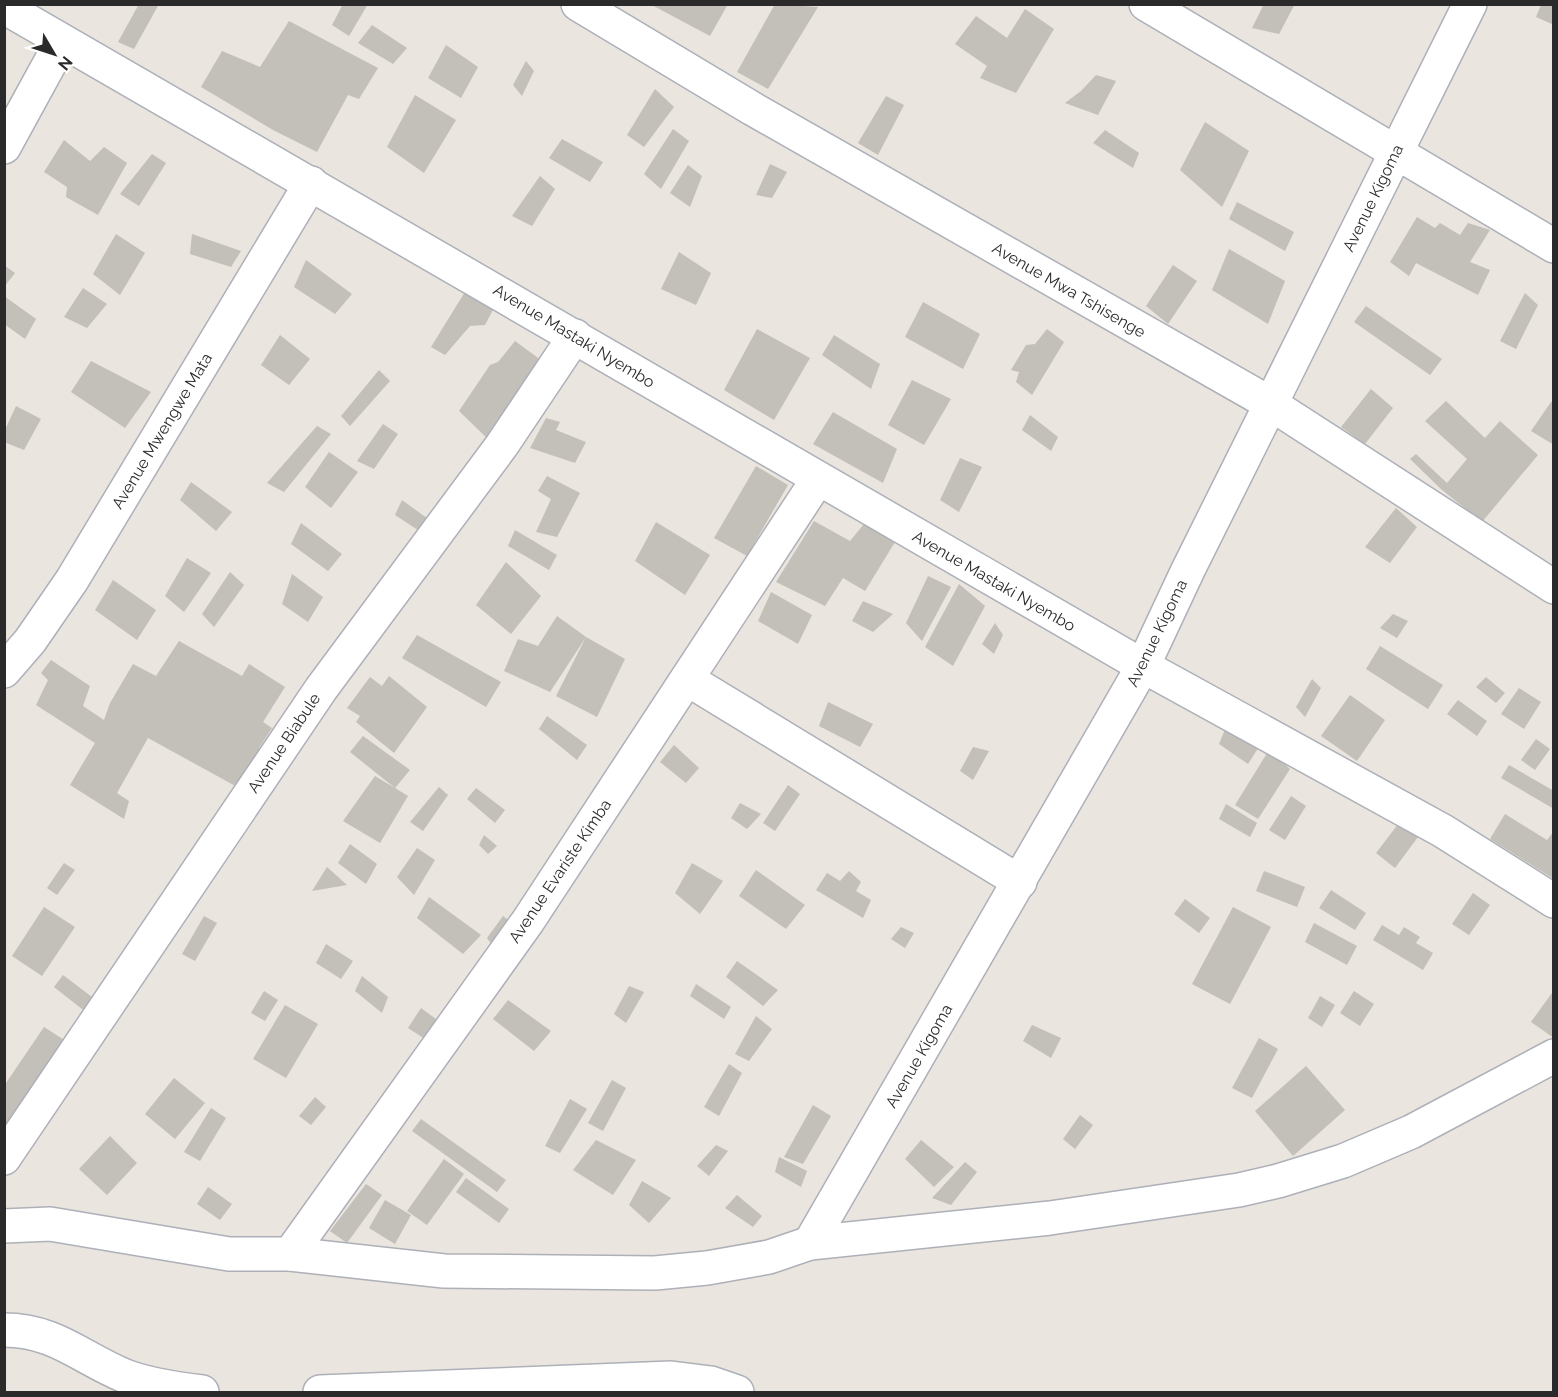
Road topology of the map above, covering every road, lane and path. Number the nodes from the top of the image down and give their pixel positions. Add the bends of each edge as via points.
1 (578, 4) edge
2 (1146, 4) edge
3 (1470, 4) edge
4 (4, 7) edge
5 (62, 41) junction
6 (4, 147) edge
7 (1396, 152) junction
8 (311, 183) junction
9 (1554, 246) edge
10 (575, 336) junction
11 (1271, 404) junction
12 (818, 479) junction
13 (1554, 587) edge
14 (1143, 666) junction
15 (4, 671) edge
16 (687, 679) junction
17 (1020, 882) junction
18 (1554, 901) edge
19 (1554, 1056) edge
20 (4, 1158) edge
21 (4, 1226) edge
22 (810, 1243) junction
23 (290, 1254) junction
24 (4, 1330) edge
25 (202, 1392) edge
26 (320, 1392) edge
27 (737, 1392) edge

1 - 11 street, Avenue Mwa Tshisenge via 763,115
2 - 7 street
3 - 7 street, Avenue Kigoma
4 - 5 street, Avenue Mastaki Nyembo
5 - 6 street
5 - 8 street, Avenue Mastaki Nyembo
7 - 9 street
7 - 11 street, Avenue Kigoma
8 - 10 street, Avenue Mastaki Nyembo
8 - 15 street, Avenue Mwengwe Mata via 72,580
10 - 12 street, Avenue Mastaki Nyembo
10 - 20 street, Avenue Biabule via 502,445 321,688
11 - 13 street, Avenue Mwa Tshisenge
11 - 14 street, Avenue Kigoma
12 - 14 street, Avenue Mastaki Nyembo
12 - 16 street, Avenue Evariste Kimba
14 - 17 street, Avenue Kigoma
14 - 18 street, Avenue Mastaki Nyembo via 1443,831
16 - 17 street
16 - 23 street, Avenue Evariste Kimba via 528,921
17 - 22 street, Avenue Kigoma
19 - 22 street via 1411,1132 1343,1161 1278,1181 1050,1218
21 - 23 street via 50,1224 229,1254
22 - 23 street via 769,1257 655,1273 444,1270
24 - 25 street via 57,1339 122,1375 143,1382
26 - 27 street via 671,1378 711,1383

